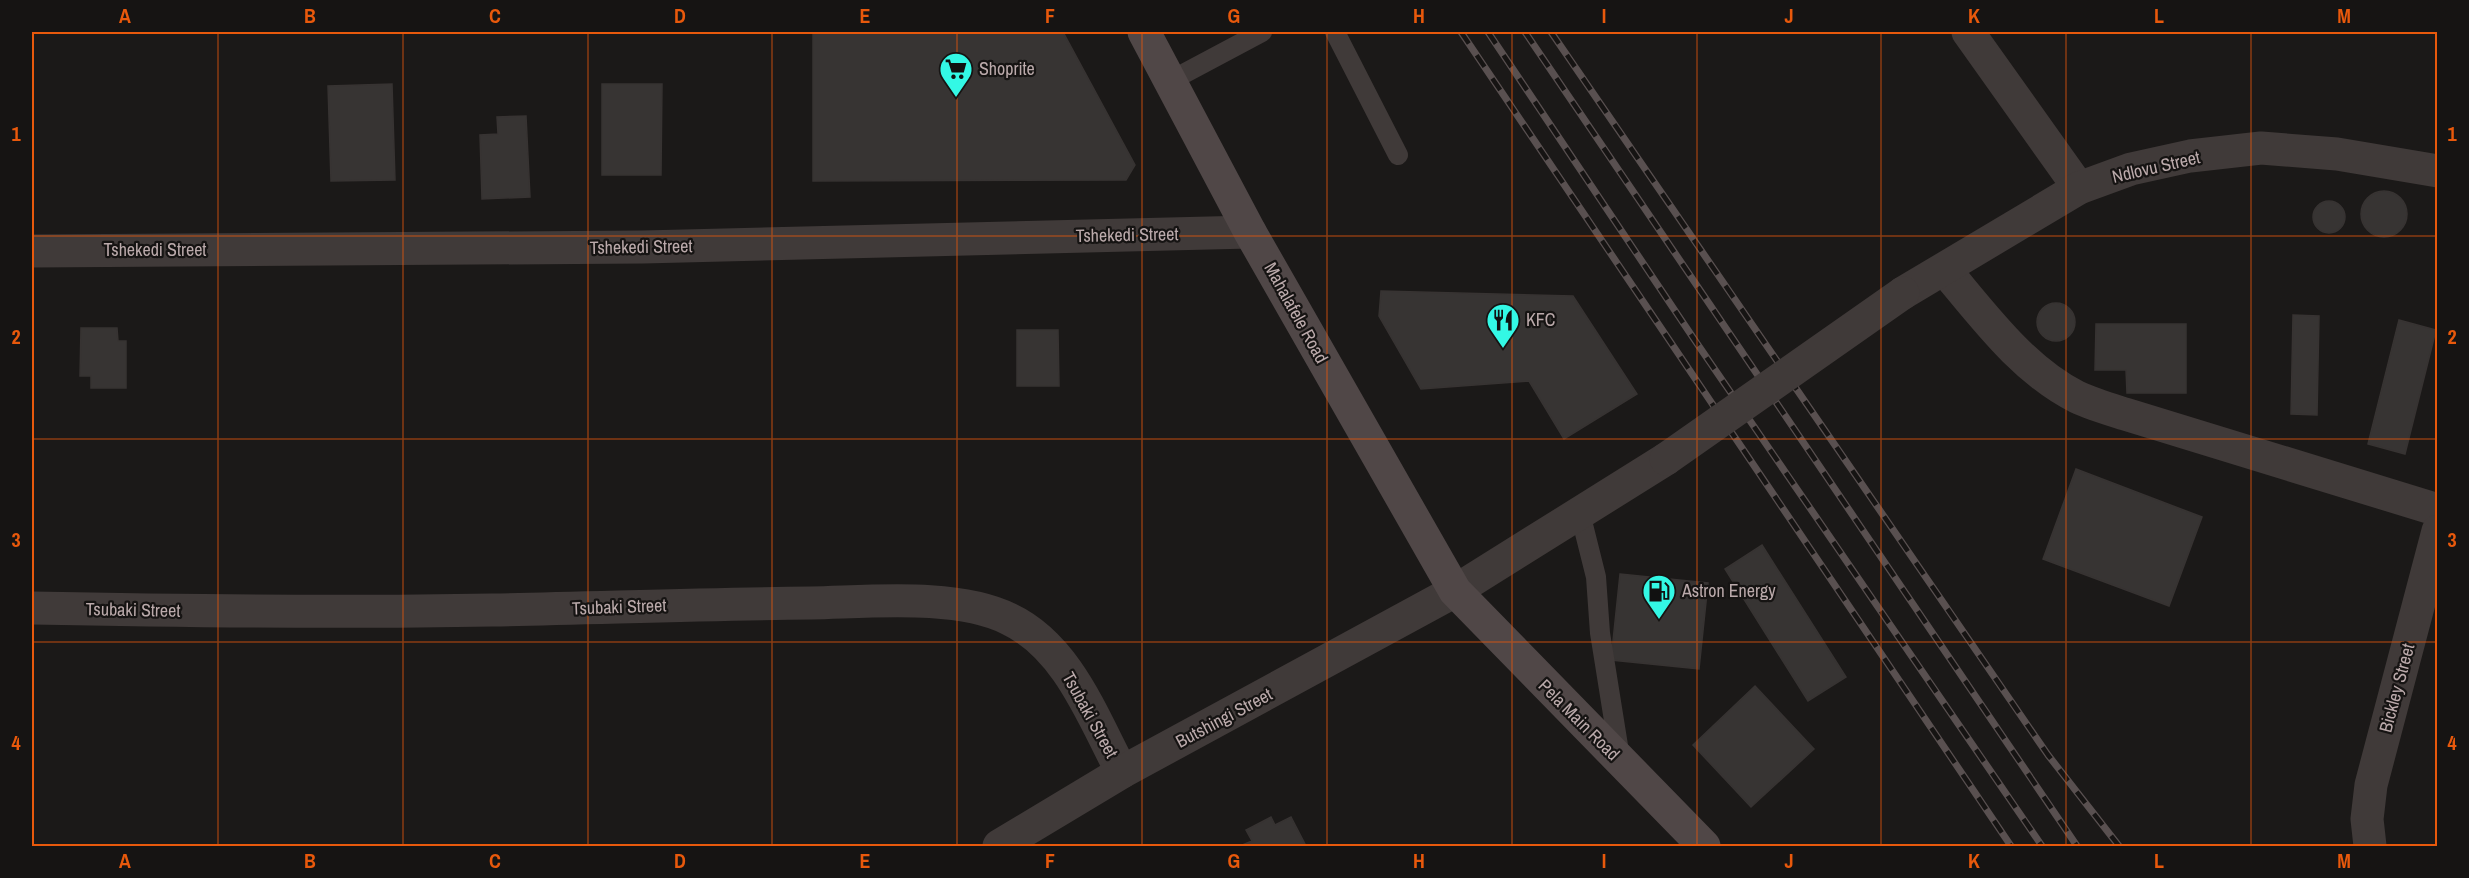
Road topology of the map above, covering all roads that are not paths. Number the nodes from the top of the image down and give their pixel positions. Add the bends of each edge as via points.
1 (1144, 32) edge
2 (1262, 32) edge
3 (1335, 32) edge
4 (1968, 32) edge
5 (1170, 81) junction
6 (1398, 155) dead end
7 (2438, 171) edge
8 (2079, 188) junction
9 (1250, 232) junction
10 (32, 250) edge
11 (1945, 270) junction
12 (1666, 459) joint
13 (2438, 510) edge
14 (1580, 513) junction
15 (2438, 531) edge
16 (2432, 577) edge
17 (1455, 591) junction
18 (32, 608) edge
19 (1620, 762) junction
20 (1122, 772) junction
21 (1698, 845) edge
22 (997, 846) edge
23 (2370, 846) edge

1 - 5 main road, Mahalafele Road
2 - 5 lane
3 - 6 lane
4 - 8 street
5 - 9 main road, Mahalafele Road
7 - 8 street, Ndlovu Street via 2337,154 2261,148 2190,156 2131,169
8 - 11 street, Ndlovu Street
9 - 10 street, Tshekedi Street via 643,247
9 - 17 main road, Mahalafele Road
11 - 12 street, Ndlovu Street, bridge via 1904,293
11 - 13 street via 2015,349 2047,379 2078,397
12 - 14 street, Butshingi Street
14 - 17 street, Butshingi Street
14 - 19 lane via 1596,577 1600,633
15 - 16 street, Bickley Street
16 - 23 street, Bickley Street via 2371,785 2367,819
17 - 19 main road, Pela Main Road
17 - 20 street, Butshingi Street
18 - 20 street, Tsubaki Street via 250,612 856,602 970,605 1008,618 1035,634 1056,655
19 - 21 main road, Pela Main Road
20 - 22 street, Butshingi Street

